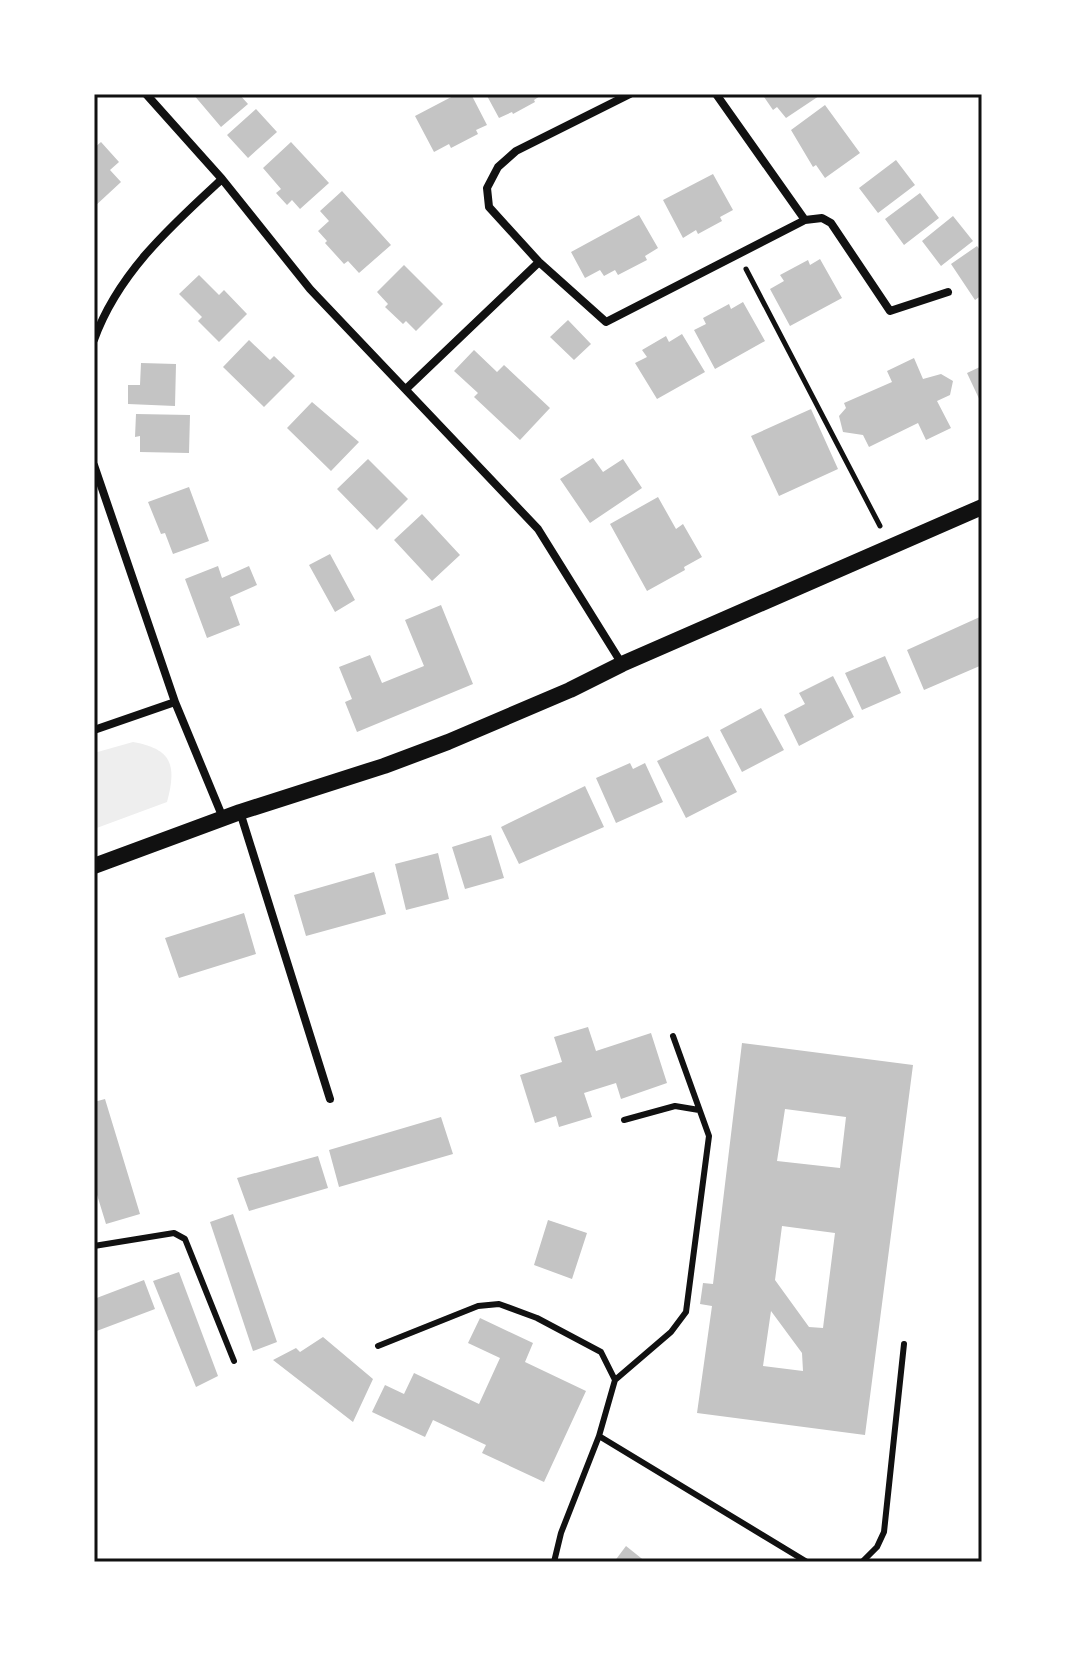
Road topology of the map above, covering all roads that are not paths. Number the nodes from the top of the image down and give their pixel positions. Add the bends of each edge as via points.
1 (146, 94) edge
2 (630, 94) edge
3 (716, 94) edge
4 (222, 179) junction
5 (805, 220) junction
6 (539, 262) junction
7 (948, 292) dead end
8 (94, 340) edge
9 (406, 389) junction
10 (94, 465) edge
11 (982, 507) edge
12 (622, 664) junction
13 (175, 702) junction
14 (94, 730) edge
15 (240, 812) junction
16 (223, 818) junction
17 (94, 866) edge
18 (673, 1036) dead end
19 (330, 1099) dead end
20 (699, 1110) junction
21 (624, 1120) dead end
22 (94, 1246) edge
23 (904, 1344) dead end
24 (378, 1346) dead end
25 (234, 1361) dead end
26 (615, 1380) junction
27 (599, 1436) junction
28 (554, 1562) edge
29 (807, 1562) edge
30 (862, 1562) edge

1 - 4 street
2 - 6 street via 516,151 498,167 487,188 489,207
3 - 5 street
4 - 8 street via 137,262 104,312
4 - 9 street via 310,289
5 - 6 street via 606,322
5 - 7 street via 831,223 890,311
6 - 9 street
9 - 12 street via 538,529
10 - 13 street
11 - 12 main road
12 - 15 main road via 448,742
13 - 14 street
13 - 16 street
15 - 16 main road
15 - 19 street
16 - 17 main road
18 - 20 lane
20 - 21 lane via 675,1106
20 - 26 lane via 709,1136 686,1312 671,1332
22 - 25 lane via 174,1233 185,1239
23 - 30 lane via 884,1532
24 - 26 lane via 478,1306 499,1304 601,1352
26 - 27 lane
27 - 28 lane
27 - 29 lane

